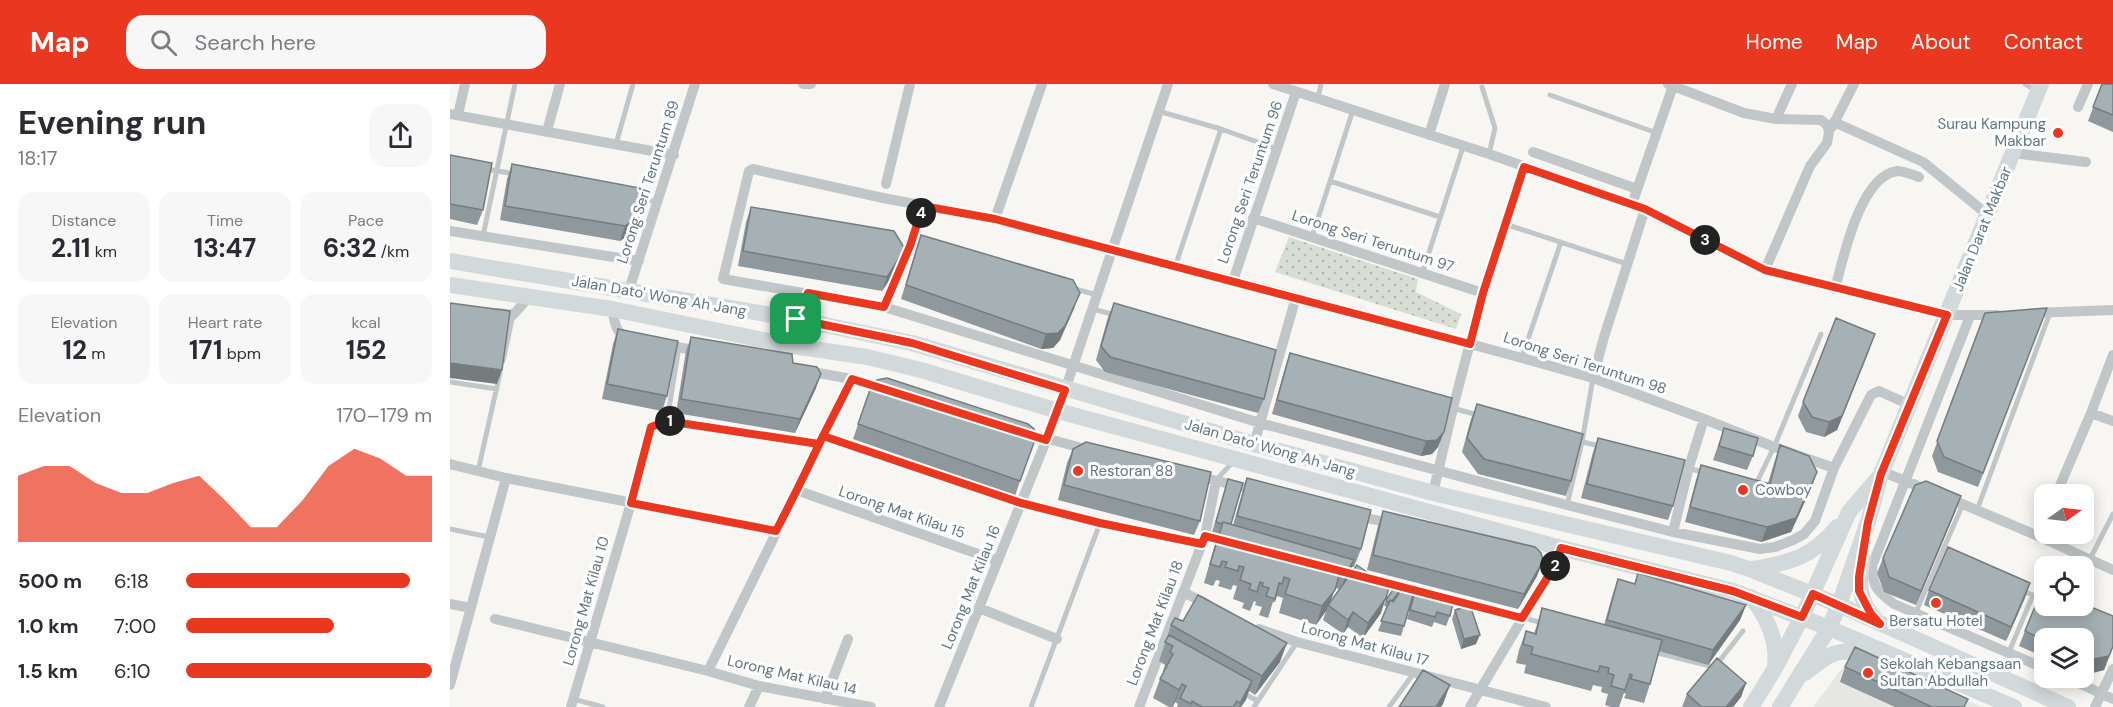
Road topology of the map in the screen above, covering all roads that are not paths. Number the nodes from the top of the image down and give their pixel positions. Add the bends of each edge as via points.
1 (465, 84) edge
2 (515, 84) edge
3 (560, 84) edge
4 (633, 84) edge
5 (695, 84) edge
6 (803, 84) edge
7 (811, 84) edge
8 (910, 84) edge
9 (1042, 84) edge
10 (1168, 84) edge
11 (1273, 84) edge
12 (1321, 84) edge
13 (1445, 84) edge
14 (1792, 84) edge
15 (1854, 84) edge
16 (2088, 84) edge
17 (1670, 85) edge
18 (2035, 86) edge
19 (1482, 87) dead end
20 (1296, 92) junction
21 (1550, 95) dead end
22 (1317, 99) junction
23 (2078, 107) dead end
24 (1158, 111) junction
25 (1353, 111) junction
26 (454, 114) edge
27 (1776, 119) junction
28 (506, 124) junction
29 (1831, 127) junction
30 (1221, 129) junction
31 (547, 131) junction
32 (1657, 133) junction
33 (1429, 135) junction
34 (616, 144) junction
35 (1463, 147) junction
36 (1277, 149) junction
37 (1533, 152) dead end
38 (2013, 153) junction
39 (1488, 154) junction
40 (674, 155) junction
41 (2086, 162) dead end
42 (1524, 167) junction
43 (485, 168) edge
44 (496, 171) junction
45 (519, 175) edge
46 (1919, 177) dead end
47 (1330, 181) junction
48 (886, 184) dead end
49 (1638, 189) junction
50 (624, 195) edge
51 (658, 202) junction
52 (1632, 204) junction
53 (923, 206) junction
54 (1645, 209) junction
55 (1988, 214) junction
56 (1440, 217) junction
57 (1253, 218) junction
58 (995, 219) junction
59 (1505, 224) junction
60 (450, 231) edge
61 (483, 236) junction
62 (1312, 237) junction
63 (1561, 242) junction
64 (1112, 249) junction
65 (450, 261) edge
66 (639, 261) junction
67 (1627, 264) junction
68 (1175, 267) junction
69 (1765, 270) junction
70 (1422, 274) junction
71 (1233, 281) junction
72 (450, 285) edge
73 (1064, 286) edge
74 (1835, 289) junction
75 (629, 290) junction
76 (808, 293) junction
77 (1483, 293) junction
78 (1097, 294) junction
79 (530, 296) junction
80 (1296, 297) junction
81 (884, 307) junction
82 (612, 309) junction
83 (1092, 309) junction
84 (2113, 310) edge
85 (482, 311) edge
86 (2050, 313) junction
87 (2027, 314) edge
88 (513, 315) junction
89 (1947, 315) junction
90 (2004, 315) edge
91 (1970, 316) junction
92 (1125, 317) edge
93 (796, 319) junction
94 (1821, 334) dead end
95 (634, 339) edge
96 (657, 343) edge
97 (1470, 344) junction
98 (679, 347) junction
99 (713, 354) edge
100 (2113, 355) edge
101 (1522, 358) junction
102 (1073, 366) junction
103 (794, 368) edge
104 (1593, 378) junction
105 (852, 379) junction
106 (450, 382) edge
107 (497, 389) junction
108 (1065, 390) junction
109 (897, 393) edge
110 (1910, 405) junction
111 (1447, 407) junction
112 (1058, 411) junction
113 (2091, 413) junction
114 (1485, 417) edge
115 (1704, 418) junction
116 (667, 421) junction
117 (2113, 421) edge
118 (1260, 423) junction
119 (1012, 429) edge
120 (1571, 439) edge
121 (821, 440) junction
122 (1046, 440) junction
123 (1582, 442) junction
124 (1254, 444) junction
125 (1603, 447) edge
126 (1774, 447) junction
127 (1103, 453) edge
128 (1235, 459) junction
129 (1667, 462) edge
130 (450, 464) edge
131 (1689, 467) junction
132 (1834, 468) junction
133 (1439, 470) junction
134 (478, 471) junction
135 (1182, 472) edge
136 (1882, 473) junction
137 (1711, 475) edge
138 (506, 478) junction
139 (1216, 481) junction
140 (1906, 481) junction
141 (2061, 484) edge
142 (1744, 486) edge
143 (796, 490) junction
144 (1433, 493) junction
145 (1272, 494) edge
146 (631, 503) junction
147 (1021, 503) junction
148 (1963, 504) junction
149 (1567, 505) junction
150 (1977, 510) junction
151 (1340, 511) edge
152 (1849, 512) junction
153 (2113, 514) edge
154 (1868, 522) junction
155 (1100, 523) junction
156 (1562, 525) junction
157 (1408, 528) edge
158 (450, 529) edge
159 (776, 531) junction
160 (1673, 532) junction
161 (2034, 534) edge
162 (490, 537) junction
163 (1216, 539) edge
164 (1204, 540) junction
165 (2056, 544) edge
166 (1522, 556) edge
167 (1558, 556) junction
168 (1941, 556) junction
169 (2083, 556) edge
170 (2092, 556) edge
171 (998, 561) junction
172 (1951, 561) edge
173 (2094, 561) edge
174 (1752, 570) junction
175 (2113, 570) edge
176 (1364, 577) edge
177 (2013, 587) edge
178 (1183, 592) junction
179 (1813, 594) junction
180 (2033, 595) joint
181 (1751, 597) junction
182 (450, 604) edge
183 (1839, 605) junction
184 (1215, 607) edge
185 (471, 608) junction
186 (979, 608) junction
187 (1916, 612) junction
188 (1802, 617) junction
189 (1522, 618) junction
190 (495, 619) dead end
191 (1246, 623) edge
192 (1545, 624) edge
193 (1880, 624) junction
194 (1829, 628) junction
195 (1743, 631) dead end
196 (848, 639) dead end
197 (1057, 639) junction
198 (590, 641) junction
199 (1297, 642) junction
200 (1647, 650) edge
201 (2009, 652) junction
202 (2034, 663) edge
203 (1919, 666) junction
204 (1714, 667) junction
205 (2113, 669) edge
206 (1774, 670) junction
207 (708, 671) junction
208 (1414, 673) junction
209 (1708, 675) edge
210 (451, 678) edge
211 (1796, 679) junction
212 (759, 686) junction
213 (2091, 688) edge
214 (1482, 689) junction
215 (1238, 690) edge
216 (2102, 693) junction
217 (825, 699) junction
218 (2113, 699) edge
219 (1258, 701) junction
220 (572, 703) edge
221 (603, 707) edge
222 (749, 707) edge
223 (866, 707) edge
224 (871, 707) edge
225 (939, 707) edge
226 (1031, 707) edge
227 (1139, 707) edge
228 (1254, 707) edge
229 (1389, 707) edge
230 (1470, 707) edge
231 (1546, 707) edge
232 (1752, 707) edge
233 (1780, 707) edge
234 (2014, 707) edge
235 (2068, 707) edge
236 (2095, 707) edge

1 - 26 street
2 - 28 lane
3 - 31 street
4 - 34 lane
5 - 40 street, Lorong Seri Teruntum 89
6 - 7 street
8 - 48 street
9 - 58 street
10 - 24 street, Lorong Mat Kilau 16
11 - 20 street
12 - 22 lane
13 - 33 street
14 - 27 street
15 - 29 street
16 - 23 street
17 - 27 street via 1744,112
17 - 32 street
18 - 38 main road, Jalan Darat Makbar
19 - 39 lane via 1495,128
20 - 22 street
20 - 36 street, Lorong Seri Teruntum 96
21 - 32 lane
22 - 25 street
24 - 30 lane
24 - 64 street, Lorong Mat Kilau 16
25 - 33 street
25 - 47 lane
26 - 28 street
27 - 29 street via 1821,120
28 - 31 street
28 - 44 lane
29 - 55 street via 1923,162
29 - 69 street via 1827,143 1810,166
30 - 36 lane
30 - 68 lane
31 - 34 street
32 - 49 street
33 - 35 street
34 - 40 street
35 - 39 street
35 - 56 lane
36 - 57 street, Lorong Seri Teruntum 96
37 - 49 street
38 - 41 street
38 - 55 main road, Jalan Darat Makbar
39 - 42 street
40 - 51 street, Lorong Seri Teruntum 89
42 - 52 street
42 - 59 street
43 - 44 lane
44 - 45 lane
44 - 61 lane
46 - 74 street via 1899,171 1886,174 1871,189 1848,237
47 - 56 lane
47 - 62 lane
49 - 52 street
50 - 51 lane
51 - 66 street, Lorong Seri Teruntum 89
52 - 54 street
53 - 58 street, Lorong Seri Teruntum 98
53 - 76 street, Lorong Seri Teruntum 98 via 748,171 745,217 723,279
53 - 81 street
54 - 67 street
54 - 69 street
55 - 89 main road, Jalan Darat Makbar
56 - 70 lane
57 - 62 street, Lorong Seri Teruntum 97
57 - 71 street, Lorong Seri Teruntum 96
58 - 64 street, Lorong Seri Teruntum 98
59 - 63 lane
59 - 77 street
60 - 61 street
61 - 66 street
62 - 70 street, Lorong Seri Teruntum 97
63 - 67 lane
63 - 101 lane
64 - 68 street, Lorong Seri Teruntum 98
64 - 78 street, Lorong Mat Kilau 16
65 - 75 main road, Jalan Dato' Wong Ah Jang
66 - 75 street, Lorong Seri Teruntum 89
67 - 104 street
68 - 71 street, Lorong Seri Teruntum 98
69 - 74 street
70 - 77 street, Lorong Seri Teruntum 97
71 - 80 street, Lorong Seri Teruntum 98
72 - 79 main road, Jalan Dato' Wong Ah Jang
73 - 78 lane
74 - 89 street
75 - 93 main road, Jalan Dato' Wong Ah Jang
76 - 81 street
76 - 93 street
77 - 97 street
78 - 83 street, Lorong Mat Kilau 16
79 - 82 main road, Jalan Dato' Wong Ah Jang
79 - 88 street
80 - 97 street, Lorong Seri Teruntum 98
80 - 118 street
81 - 102 street
82 - 95 street via 618,331 623,337
82 - 112 main road, Jalan Dato' Wong Ah Jang via 867,357
83 - 92 lane
83 - 102 street, Lorong Mat Kilau 16
84 - 86 street
85 - 88 street
86 - 87 street
86 - 150 lane
88 - 107 lane
89 - 91 street
89 - 110 main road, Jalan Darat Makbar
90 - 91 street
91 - 140 street
93 - 108 main road, Jalan Dato' Wong Ah Jang via 912,343
94 - 126 lane
96 - 98 street
97 - 101 street, Lorong Seri Teruntum 98
97 - 111 street
98 - 99 street
98 - 116 lane
100 - 113 street
101 - 104 street, Lorong Seri Teruntum 98
102 - 108 street, Lorong Mat Kilau 16
102 - 118 street
103 - 105 street
104 - 115 street, Lorong Seri Teruntum 98
104 - 123 lane
105 - 109 street
105 - 121 street
106 - 107 lane
107 - 134 lane
108 - 112 street, Lorong Mat Kilau 16
108 - 124 main road, Jalan Dato' Wong Ah Jang
110 - 132 street via 1879,391 1871,395
110 - 136 main road, Jalan Darat Makbar
111 - 114 lane
111 - 133 street
112 - 122 street, Lorong Mat Kilau 16
112 - 128 main road, Jalan Dato' Wong Ah Jang
113 - 117 street
113 - 141 street
115 - 126 street, Lorong Seri Teruntum 98
115 - 131 street
116 - 121 lane
116 - 146 lane via 651,427
118 - 124 street
118 - 133 street
119 - 122 street
120 - 123 lane
121 - 143 street
121 - 147 lane
122 - 127 street
122 - 147 street, Lorong Mat Kilau 16
123 - 125 lane
123 - 149 lane
124 - 144 main road, Jalan Dato' Wong Ah Jang
126 - 132 street, Lorong Seri Teruntum 98
126 - 142 lane via 1757,482
128 - 139 lane
128 - 167 main road, Jalan Dato' Wong Ah Jang
129 - 131 lane
130 - 134 street
131 - 137 lane
131 - 160 street
132 - 160 street via 1815,521 1804,534 1787,543 1760,549
133 - 144 street
133 - 149 street
134 - 138 street
135 - 139 street
136 - 140 street
136 - 152 main road, Jalan Darat Makbar
136 - 154 main road, Jalan Darat Makbar
138 - 146 street
138 - 162 street
139 - 145 street
139 - 164 street, Lorong Mat Kilau 18
140 - 148 street
140 - 187 street via 1872,567 1873,581 1878,591 1894,604
143 - 159 street
143 - 171 street, Lorong Mat Kilau 15
144 - 156 main road, Jalan Dato' Wong Ah Jang
146 - 159 street
146 - 198 street, Lorong Mat Kilau 10
147 - 155 lane
147 - 171 street, Lorong Mat Kilau 16
148 - 150 street
148 - 168 lane
149 - 156 street
149 - 160 street
150 - 161 street
151 - 157 street
152 - 174 main road via 1814,551 1787,563
152 - 179 main road, Jalan Darat Makbar
153 - 170 lane
154 - 183 main road, Jalan Darat Makbar
154 - 193 main road via 1859,591
155 - 164 lane
155 - 197 lane
156 - 174 main road, Jalan Dato' Wong Ah Jang
158 - 162 lane
159 - 207 street
162 - 185 street
163 - 164 lane
164 - 178 street, Lorong Mat Kilau 18
165 - 169 street
166 - 167 street
167 - 181 main road, Jalan Dato' Wong Ah Jang
167 - 189 street
168 - 172 lane
168 - 187 lane
171 - 186 street, Lorong Mat Kilau 16
173 - 175 street
174 - 179 main road, Jalan Dato' Wong Ah Jang
176 - 189 lane
177 - 180 lane
178 - 184 street
178 - 227 street, Lorong Mat Kilau 18 via 1166,650
179 - 183 main road, Jalan Dato' Wong Ah Jang
179 - 188 main road, Jalan Darat Makbar
180 - 201 lane
181 - 188 main road, Jalan Dato' Wong Ah Jang
181 - 206 main road via 1773,638
182 - 185 street
183 - 193 main road, Jalan Dato' Wong Ah Jang
183 - 194 main road, Jalan Darat Makbar
185 - 210 street
186 - 197 street
186 - 225 street, Lorong Mat Kilau 16
187 - 201 street
188 - 194 main road, Jalan Dato' Wong Ah Jang
188 - 206 main road, Jalan Darat Makbar
189 - 192 lane
189 - 214 street
190 - 198 street, Lorong Mat Kilau 14
191 - 199 street, Lorong Mat Kilau 17
193 - 235 main road, Jalan Dato' Wong Ah Jang
194 - 203 main road, Jalan Dato' Wong Ah Jang
194 - 211 main road, Jalan Darat Makbar
195 - 204 lane
196 - 217 street
197 - 226 lane
198 - 207 street, Lorong Mat Kilau 14
198 - 220 street, Lorong Mat Kilau 10
199 - 208 street, Lorong Mat Kilau 17
199 - 219 lane
200 - 204 lane
201 - 202 street
203 - 211 main road via 1844,651 1827,656
203 - 234 main road, Jalan Dato' Wong Ah Jang
204 - 209 lane
205 - 216 street
206 - 232 main road, Jalan Darat Makbar
207 - 212 street, Lorong Mat Kilau 14
208 - 214 street, Lorong Mat Kilau 17
208 - 229 lane
211 - 233 main road, Jalan Darat Makbar
212 - 217 street, Lorong Mat Kilau 14
212 - 222 street
213 - 216 street
214 - 230 street
214 - 231 street, Lorong Mat Kilau 17
215 - 219 lane
216 - 218 street
216 - 236 street
217 - 223 street, Lorong Mat Kilau 14
219 - 228 lane
220 - 221 lane
223 - 224 street, Lorong Mat Kilau 14

